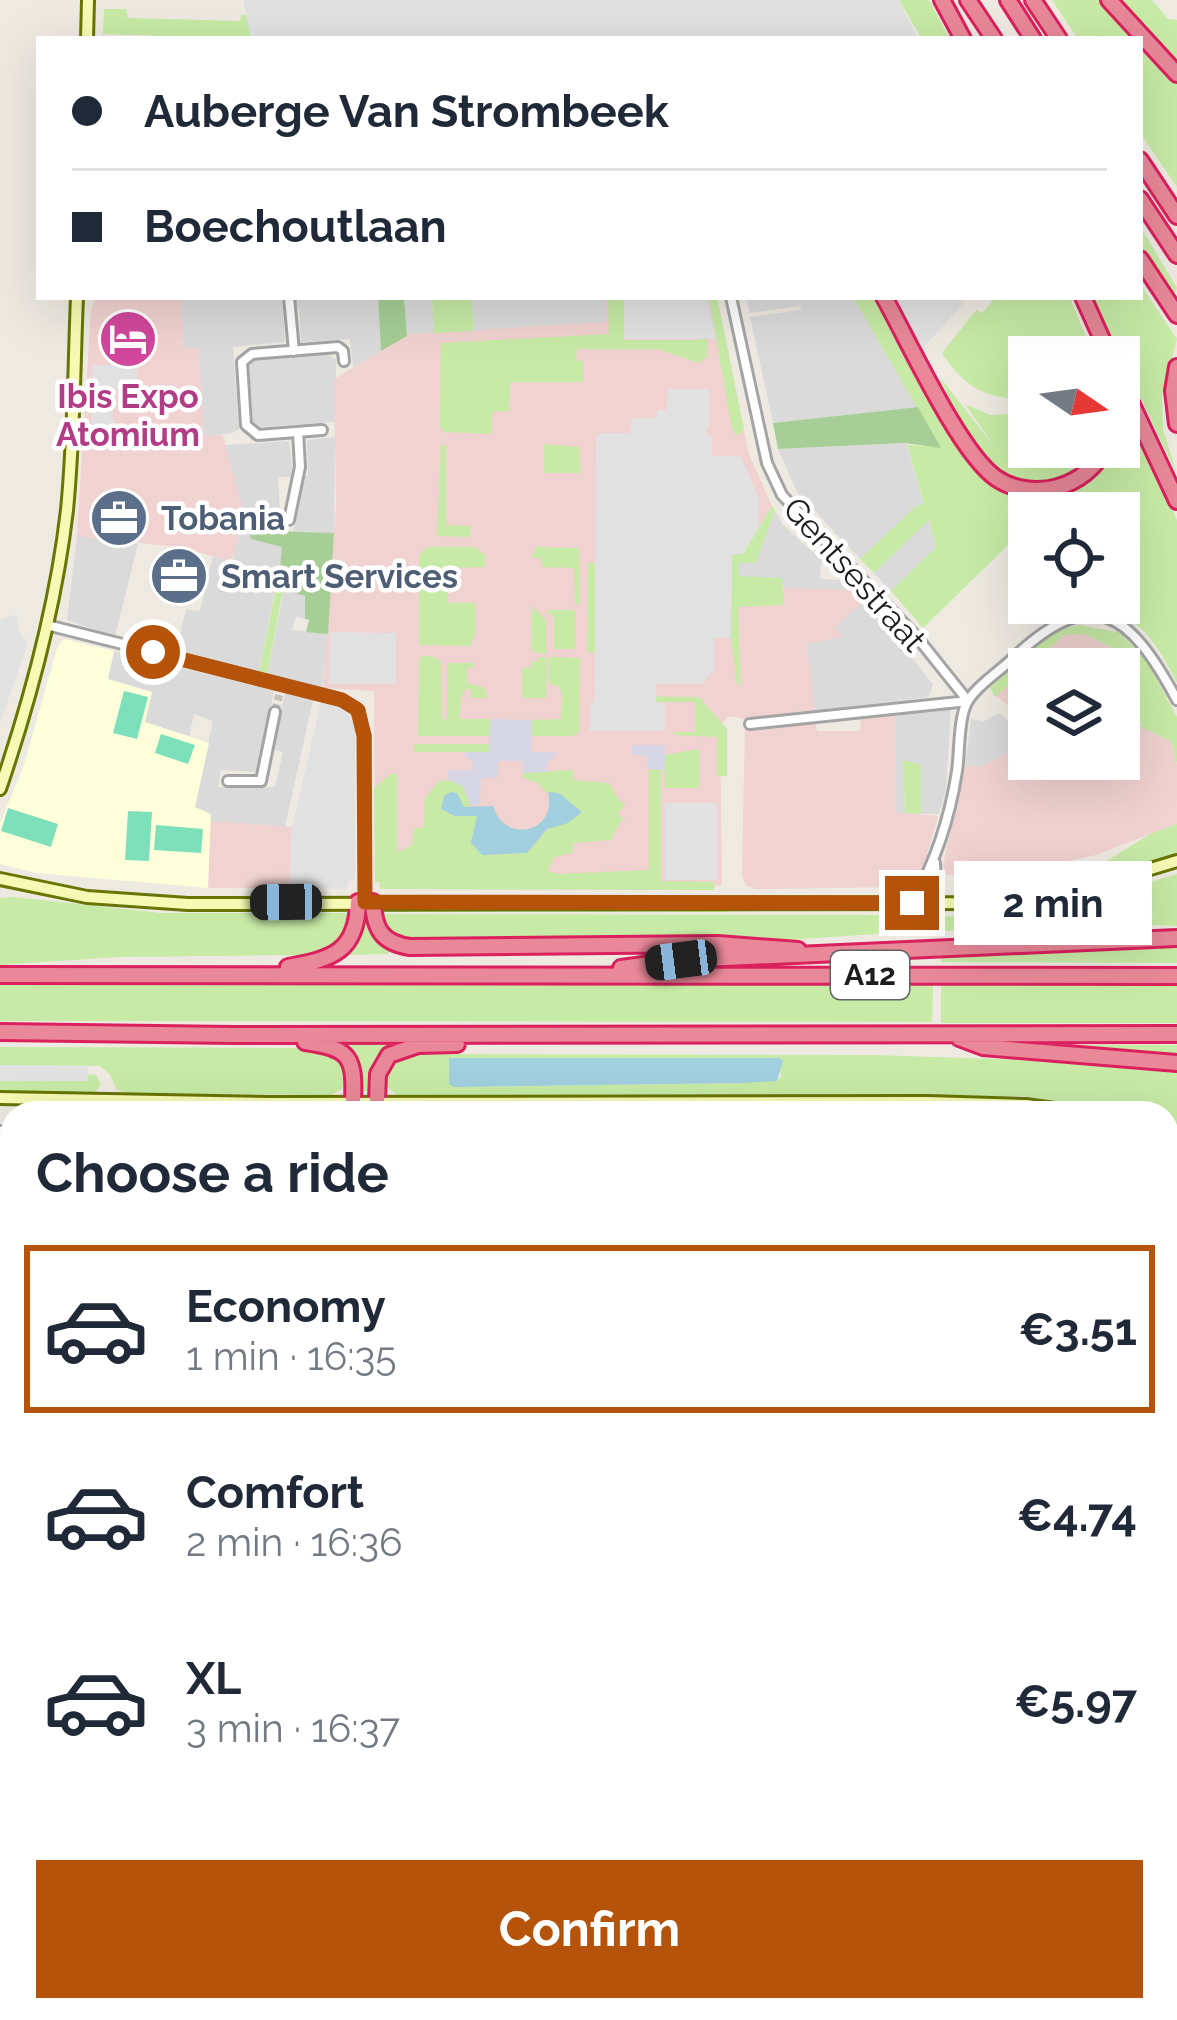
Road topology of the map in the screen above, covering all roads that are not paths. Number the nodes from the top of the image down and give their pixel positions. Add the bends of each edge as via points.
1 (88, 0) edge
2 (942, 0) edge
3 (968, 0) edge
4 (1007, 0) edge
5 (1034, 0) edge
6 (1109, 0) edge
7 (87, 36) edge
8 (961, 36) edge
9 (992, 36) edge
10 (1032, 36) edge
11 (1057, 36) edge
12 (1142, 36) edge
13 (1143, 37) edge
14 (1177, 74) edge
15 (1143, 165) edge
16 (1143, 204) edge
17 (1177, 216) edge
18 (1177, 255) edge
19 (1143, 264) edge
20 (77, 300) edge
21 (289, 300) edge
22 (732, 300) edge
23 (886, 300) edge
24 (1083, 300) edge
25 (1173, 309) edge
26 (1098, 336) edge
27 (294, 350) junction
28 (344, 361) dead end
29 (1177, 367) edge
30 (1140, 422) edge
31 (1177, 424) edge
32 (322, 430) dead end
33 (298, 432) junction
34 (1090, 468) edge
35 (1177, 501) edge
36 (289, 520) dead end
37 (47, 625) junction
38 (968, 700) junction
39 (1177, 700) edge
40 (275, 712) tunnel mouth
41 (750, 724) dead end
42 (228, 781) dead end
43 (0, 789) edge
44 (935, 855) junction
45 (1177, 861) edge
46 (0, 878) edge
47 (26, 886) junction
48 (0, 891) edge
49 (365, 902) junction
50 (912, 903) junction
51 (937, 903) junction
52 (1177, 938) edge
53 (827, 955) junction
54 (255, 974) junction
55 (0, 975) edge
56 (562, 975) junction
57 (1177, 976) edge
58 (0, 1032) edge
59 (599, 1034) junction
60 (949, 1034) junction
61 (1177, 1034) edge
62 (234, 1035) junction
63 (1177, 1063) edge
64 (0, 1098) edge
65 (265, 1101) edge
66 (353, 1101) edge
67 (377, 1101) edge

1 - 7 main road
2 - 8 highway
3 - 9 highway
4 - 10 highway
5 - 11 highway
6 - 12 highway
13 - 14 highway
15 - 17 highway
16 - 18 highway
19 - 25 highway
20 - 37 main road via 66,515
21 - 27 street
22 - 38 street, Gentsestraat via 766,463 782,495
23 - 34 highway via 968,448 996,478 1027,489 1059,487
24 - 26 highway
27 - 28 street via 339,347
27 - 33 street via 252,354 242,367 248,429
29 - 31 highway
30 - 35 highway
32 - 33 street
33 - 36 street
37 - 43 main road
37 - 49 street via 342,700 360,713
38 - 39 street via 1048,626 1085,616 1137,635
38 - 41 street
38 - 44 street
40 - 42 street via 261,781
44 - 50 street
44 - 51 street
45 - 51 main road via 1032,901
46 - 47 main road
47 - 48 main road
47 - 49 main road via 170,903
49 - 50 main road
49 - 53 highway via 379,933 410,947 736,945
49 - 54 highway via 353,935 334,954
50 - 51 main road
52 - 53 highway
53 - 56 highway via 681,960
54 - 55 highway, A12
54 - 56 highway, A12
56 - 57 highway, A12
58 - 62 highway, A12
59 - 60 highway, A12
59 - 62 highway, A12
59 - 67 highway via 402,1048 380,1067
60 - 61 highway, A12
60 - 63 highway via 983,1046
62 - 66 highway via 342,1052 353,1065
64 - 65 main road

